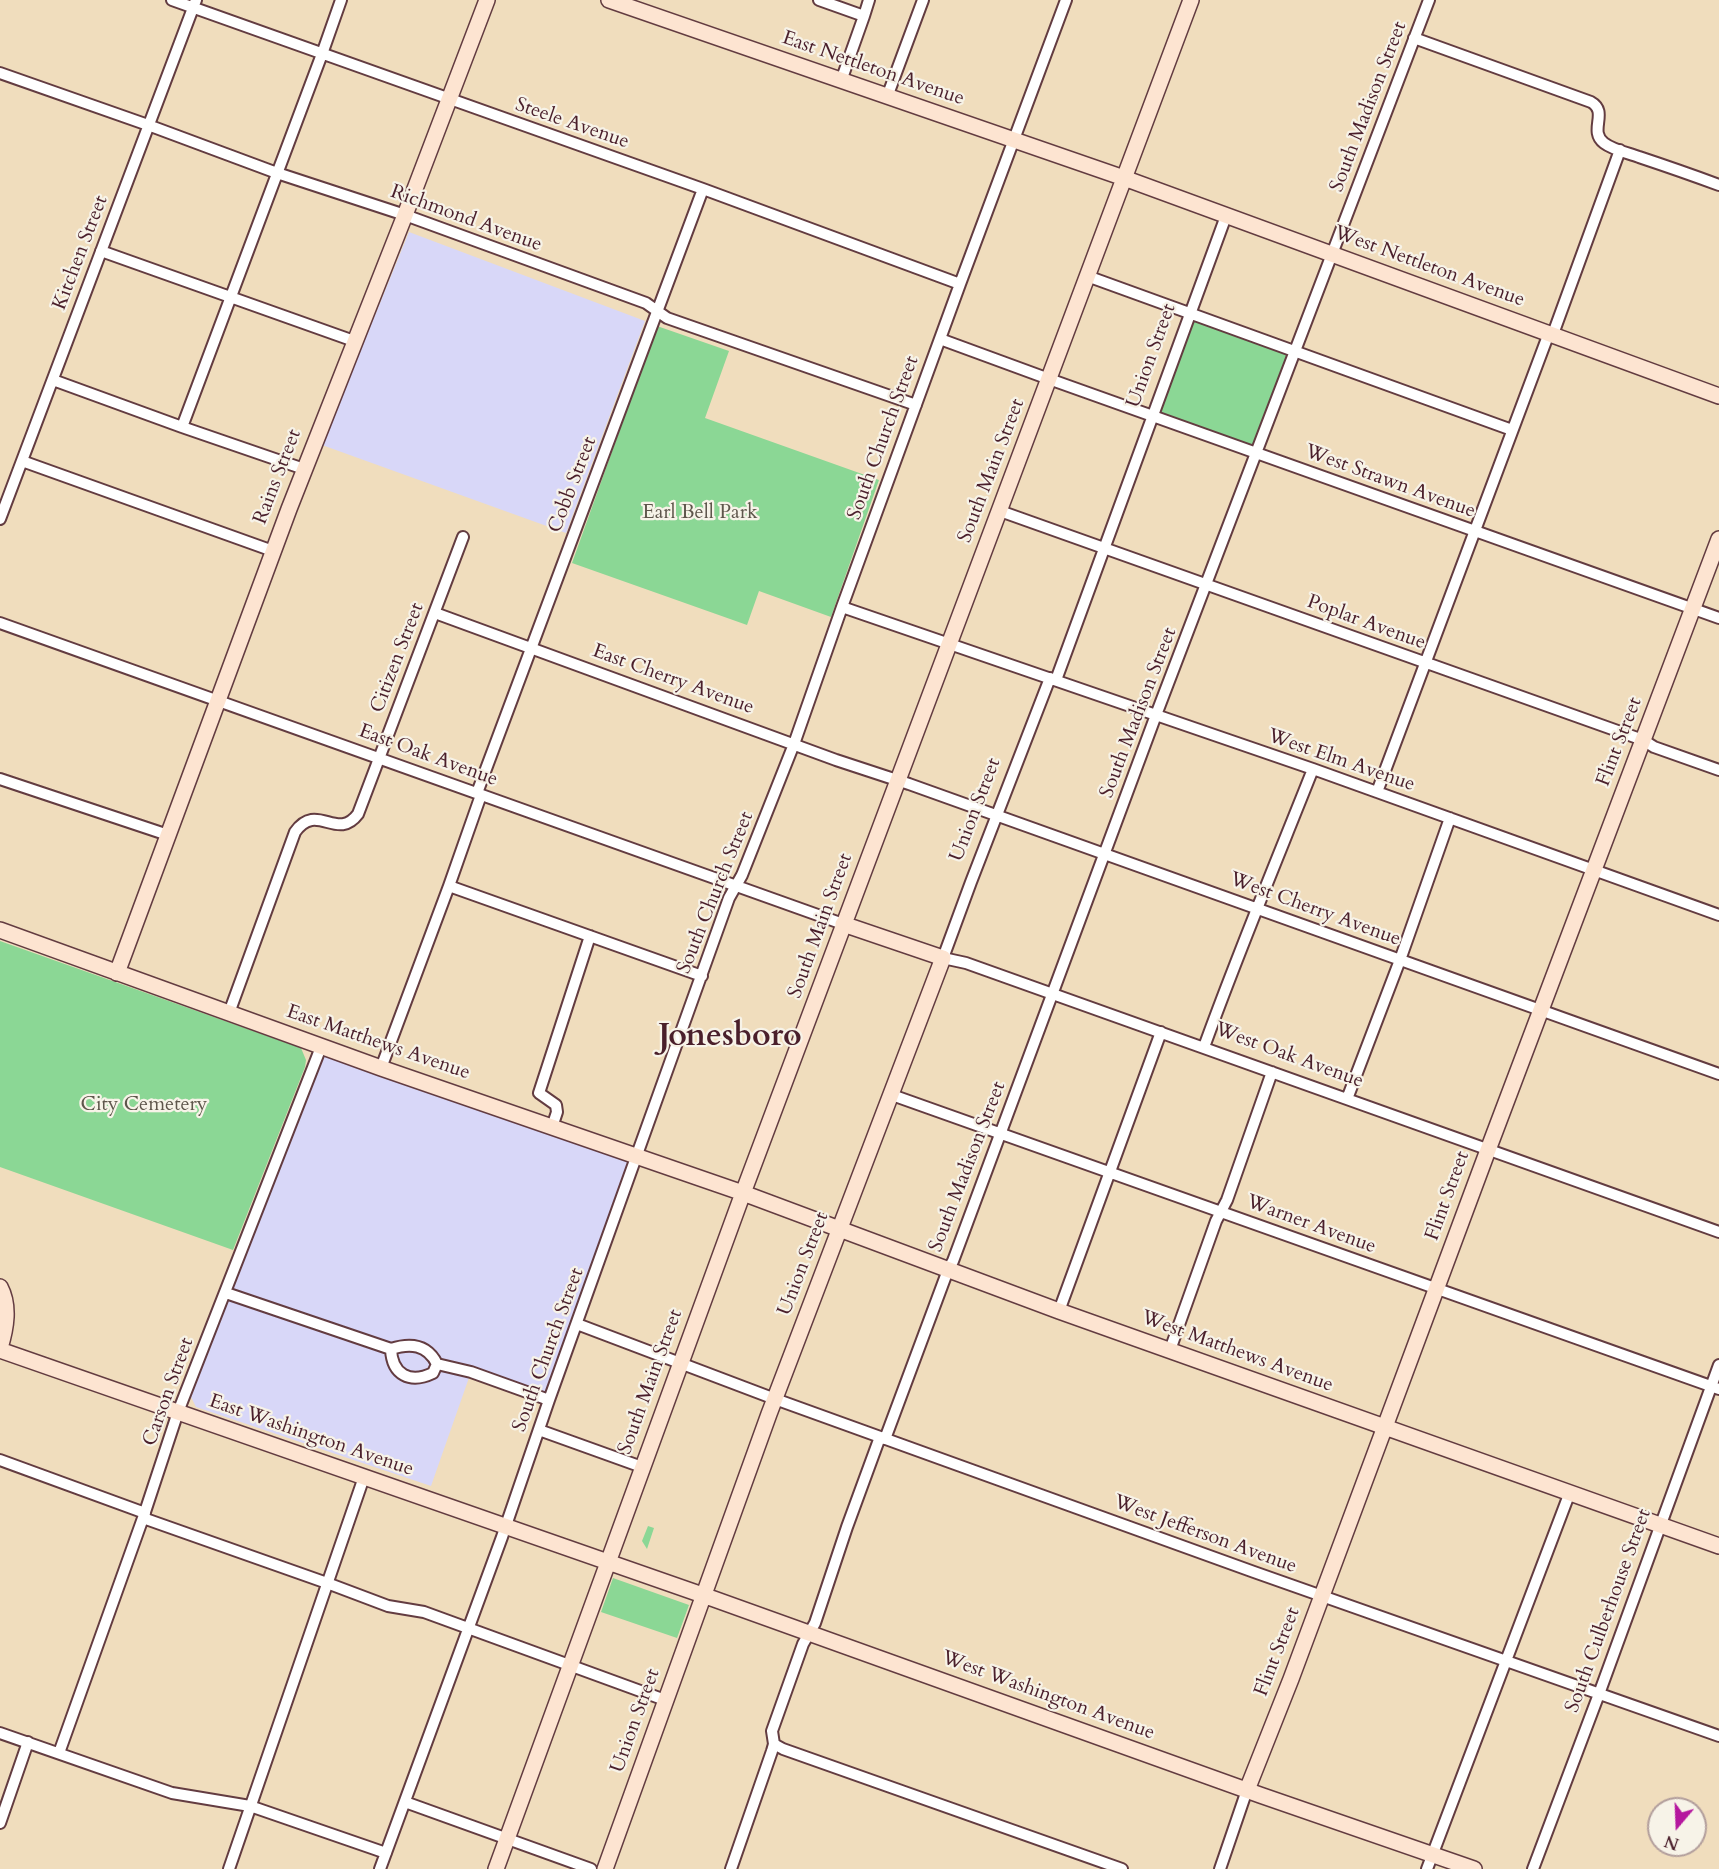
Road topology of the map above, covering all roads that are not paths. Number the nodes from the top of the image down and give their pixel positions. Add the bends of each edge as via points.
1 (172, 0) edge
2 (341, 0) edge
3 (487, 0) edge
4 (609, 0) edge
5 (819, 0) edge
6 (869, 0) edge
7 (923, 0) edge
8 (1066, 0) edge
9 (1191, 0) edge
10 (1429, 0) edge
11 (194, 4) edge
12 (864, 16) junction
13 (1414, 39) junction
14 (322, 54) junction
15 (0, 73) edge
16 (841, 81) junction
17 (887, 97) junction
18 (449, 100) junction
19 (148, 125) junction
20 (1013, 139) junction
21 (1620, 150) junction
22 (277, 173) junction
23 (1124, 178) junction
24 (1719, 185) edge
25 (704, 189) junction
26 (405, 215) junction
27 (1226, 216) junction
28 (101, 251) junction
29 (1332, 255) junction
30 (1087, 276) junction
31 (960, 284) junction
32 (230, 298) junction
33 (657, 311) junction
34 (1190, 314) junction
35 (1551, 334) junction
36 (940, 339) junction
37 (354, 341) junction
38 (1295, 352) junction
39 (1049, 379) junction
40 (53, 380) junction
41 (1719, 396) edge
42 (916, 405) junction
43 (1153, 416) junction
44 (182, 427) junction
45 (1512, 430) junction
46 (1256, 453) junction
47 (22, 461) junction
48 (304, 469) junction
49 (1000, 511) junction
50 (0, 519) edge
51 (1475, 531) junction
52 (463, 537) dead end
53 (1719, 540) edge
54 (1104, 548) junction
55 (273, 551) junction
56 (1206, 585) junction
57 (842, 607) junction
58 (1693, 609) junction
59 (435, 613) junction
60 (1719, 618) edge
61 (0, 623) edge
62 (949, 645) junction
63 (531, 647) junction
64 (1425, 664) junction
65 (1053, 679) junction
66 (218, 701) junction
67 (1156, 716) junction
68 (1643, 740) junction
69 (794, 744) junction
70 (378, 758) junction
71 (1313, 769) junction
72 (1719, 770) edge
73 (0, 779) edge
74 (898, 781) junction
75 (1377, 792) junction
76 (479, 794) junction
77 (997, 816) junction
78 (1450, 818) junction
79 (168, 835) junction
80 (1104, 855) junction
81 (1593, 870) junction
82 (449, 886) junction
83 (736, 886) junction
84 (1256, 908) junction
85 (1719, 915) edge
86 (843, 924) junction
87 (0, 930) edge
88 (591, 936) junction
89 (943, 958) junction
90 (1400, 960) junction
91 (117, 972) junction
92 (702, 976) junction
93 (1053, 995) junction
94 (1541, 1010) junction
95 (229, 1013) junction
96 (1161, 1032) junction
97 (321, 1047) junction
98 (1204, 1047) junction
99 (381, 1068) junction
100 (1272, 1072) junction
101 (1719, 1074) edge
102 (892, 1095) junction
103 (1347, 1099) junction
104 (552, 1127) junction
105 (1000, 1134) junction
106 (1488, 1150) junction
107 (636, 1156) junction
108 (1110, 1174) junction
109 (743, 1192) junction
110 (1221, 1212) junction
111 (840, 1228) junction
112 (1719, 1232) edge
113 (948, 1270) junction
114 (0, 1287) edge
115 (1436, 1289) junction
116 (226, 1293) junction
117 (1059, 1311) junction
118 (577, 1323) junction
119 (0, 1349) edge
120 (391, 1349) junction
121 (1170, 1350) junction
122 (681, 1362) junction
123 (437, 1364) junction
124 (1719, 1365) edge
125 (1715, 1387) edge
126 (775, 1399) junction
127 (549, 1401) junction
128 (178, 1412) junction
129 (1384, 1427) junction
130 (539, 1430) junction
131 (883, 1438) junction
132 (0, 1460) edge
133 (642, 1467) junction
134 (364, 1477) junction
135 (1570, 1492) junction
136 (144, 1516) junction
137 (1659, 1525) junction
138 (506, 1527) junction
139 (1719, 1546) edge
140 (608, 1562) junction
141 (327, 1582) junction
142 (703, 1595) junction
143 (1322, 1596) junction
144 (469, 1629) junction
145 (810, 1634) junction
146 (1506, 1661) junction
147 (570, 1666) junction
148 (1599, 1694) junction
149 (665, 1700) junction
150 (0, 1733) edge
151 (1719, 1736) edge
152 (28, 1743) junction
153 (774, 1744) junction
154 (59, 1753) junction
155 (1247, 1790) junction
156 (405, 1802) junction
157 (250, 1806) junction
158 (0, 1823) edge
159 (507, 1838) junction
160 (386, 1853) junction
161 (1430, 1862) edge
162 (229, 1869) edge
163 (380, 1869) edge
164 (496, 1869) edge
165 (591, 1869) edge
166 (605, 1869) edge
167 (731, 1869) edge
168 (1122, 1869) edge
169 (1220, 1869) edge
170 (1474, 1869) edge
171 (1533, 1869) edge

1 - 11 street, Steele Avenue
2 - 14 street
3 - 18 street, Rains Street
4 - 16 street, East Nettleton Avenue
5 - 12 street
6 - 12 street
7 - 17 street
8 - 20 street, South Church Street
9 - 23 street, South Main Street
10 - 13 street, South Madison Street
11 - 14 street, Steele Avenue
11 - 19 street, Kitchen Street
12 - 16 street
13 - 21 street via 1591,102 1600,113 1599,138
13 - 29 street, South Madison Street
14 - 18 street, Steele Avenue
14 - 22 street
15 - 19 street, Richmond Avenue
16 - 17 street, East Nettleton Avenue
17 - 20 street, East Nettleton Avenue
18 - 25 street, Steele Avenue
18 - 26 street, Rains Street
19 - 22 street, Richmond Avenue
19 - 28 street, Kitchen Street
20 - 23 street, East Nettleton Avenue
20 - 31 street, South Church Street
21 - 24 street
21 - 35 street
22 - 26 street, Richmond Avenue
22 - 32 street
23 - 27 street, West Nettleton Avenue
23 - 30 street, South Main Street
25 - 31 street, Steele Avenue
25 - 33 street, Cobb Street
26 - 33 street, Richmond Avenue via 646,303
26 - 37 street, Rains Street
27 - 29 street, West Nettleton Avenue
27 - 34 street, Union Street
28 - 32 street
28 - 40 street, Kitchen Street
29 - 35 street, West Nettleton Avenue
29 - 38 street, South Madison Street
30 - 34 street
30 - 39 street, South Main Street
31 - 36 street, South Church Street
32 - 37 street
32 - 44 street
33 - 42 street, Richmond Avenue via 667,318
33 - 63 street, Cobb Street
34 - 38 street
34 - 43 street, Union Street
35 - 41 street, West Nettleton Avenue
35 - 45 street
36 - 39 street, West Strawn Avenue
36 - 42 street, South Church Street
37 - 48 street, Rains Street
38 - 45 street
38 - 46 street, South Madison Street
39 - 43 street, West Strawn Avenue
39 - 49 street, South Main Street
40 - 44 street
40 - 47 street, Kitchen Street
42 - 57 street, South Church Street
43 - 46 street, West Strawn Avenue
43 - 54 street, Union Street
44 - 48 street
45 - 51 street
46 - 51 street, West Strawn Avenue
46 - 56 street, South Madison Street
47 - 50 street, Kitchen Street
47 - 55 street
48 - 55 street, Rains Street
49 - 54 street, Poplar Avenue
49 - 62 street, South Main Street
51 - 58 street, West Strawn Avenue
51 - 64 street
52 - 59 street, Citizen Street
53 - 58 street, Flint Street
54 - 56 street, Poplar Avenue
54 - 65 street, Union Street
55 - 66 street, Rains Street
56 - 64 street, Poplar Avenue
56 - 67 street, South Madison Street
57 - 62 street, West Elm Avenue
57 - 69 street, South Church Street
58 - 60 street, West Strawn Avenue
58 - 68 street, Flint Street
59 - 63 street, East Cherry Avenue
59 - 70 street, Citizen Street
61 - 66 street, East Oak Avenue
62 - 65 street, West Elm Avenue
62 - 74 street, South Main Street
63 - 69 street, East Cherry Avenue
63 - 76 street, Cobb Street
64 - 68 street, Poplar Avenue
64 - 75 street
65 - 67 street, West Elm Avenue
65 - 77 street, Union Street
66 - 70 street, East Oak Avenue
66 - 79 street, Rains Street
67 - 71 street, West Elm Avenue
67 - 80 street, South Madison Street
68 - 72 street, Poplar Avenue
68 - 81 street, Flint Street
69 - 74 street, East Cherry Avenue
69 - 83 street, South Church Street
70 - 76 street, East Oak Avenue
70 - 95 street, Citizen Street via 352,822 343,825 306,821 295,832
71 - 75 street, West Elm Avenue
71 - 84 street
73 - 79 street
74 - 77 street, West Cherry Avenue
74 - 86 street, South Main Street
75 - 78 street, West Elm Avenue
76 - 82 street, Cobb Street
76 - 83 street, East Oak Avenue
77 - 80 street, West Cherry Avenue
77 - 89 street, Union Street
78 - 81 street, West Elm Avenue
78 - 90 street
79 - 91 street, Rains Street
80 - 84 street, West Cherry Avenue
80 - 93 street, South Madison Street
81 - 85 street, West Elm Avenue
81 - 94 street, Flint Street
82 - 88 street
82 - 99 street, Cobb Street
83 - 86 street, East Oak Avenue
83 - 92 street, South Church Street
84 - 90 street, West Cherry Avenue
84 - 98 street
86 - 89 street, West Oak Avenue
86 - 109 street, South Main Street
87 - 91 street, East Matthews Avenue
88 - 92 street
88 - 104 street via 539,1093 556,1105
89 - 93 street, West Oak Avenue
89 - 102 street, Union Street
90 - 94 street, West Cherry Avenue
90 - 103 street
91 - 95 street, East Matthews Avenue
92 - 107 street, South Church Street
93 - 96 street, West Oak Avenue
93 - 105 street, South Madison Street
94 - 101 street, West Cherry Avenue
94 - 106 street, Flint Street
95 - 97 street, East Matthews Avenue
96 - 98 street, West Oak Avenue
96 - 108 street
97 - 99 street, East Matthews Avenue
97 - 116 street, Carson Street
98 - 100 street, West Oak Avenue
99 - 104 street, East Matthews Avenue
100 - 103 street, West Oak Avenue
100 - 110 street
102 - 105 street, Warner Avenue
102 - 111 street, Union Street
103 - 106 street, West Oak Avenue
104 - 107 street, East Matthews Avenue
105 - 108 street, Warner Avenue
105 - 113 street, South Madison Street
106 - 112 street, West Oak Avenue
106 - 115 street, Flint Street
107 - 109 street, East Matthews Avenue
107 - 118 street, South Church Street
108 - 110 street, Warner Avenue
108 - 117 street
109 - 111 street, West Matthews Avenue
109 - 122 street, South Main Street
110 - 115 street, Warner Avenue
110 - 121 street
111 - 113 street, West Matthews Avenue
111 - 126 street, Union Street
113 - 117 street, West Matthews Avenue
113 - 131 street, South Madison Street
114 - 119 street via 6,1317
115 - 125 street, Warner Avenue
115 - 129 street, Flint Street
116 - 120 street
116 - 128 street, Carson Street
117 - 121 street, West Matthews Avenue
118 - 122 street, West Jefferson Avenue
118 - 127 street, South Church Street
119 - 128 street, East Washington Avenue
120 - 123 street via 417,1346 427,1350
120 - 123 street via 395,1366 408,1378 433,1373
121 - 129 street, West Matthews Avenue
122 - 126 street, West Jefferson Avenue
122 - 133 street, South Main Street
123 - 127 street via 471,1372
124 - 125 street, South Culberhouse Street
125 - 137 street, South Culberhouse Street
126 - 131 street, West Jefferson Avenue
126 - 142 street, Union Street
127 - 130 street, South Church Street
128 - 134 street, East Washington Avenue
128 - 136 street, Carson Street
129 - 135 street, West Matthews Avenue
129 - 143 street, Flint Street
130 - 133 street
130 - 138 street, South Church Street
131 - 143 street, West Jefferson Avenue
131 - 145 street, South Madison Street
132 - 136 street
133 - 140 street, South Main Street
134 - 138 street, East Washington Avenue
134 - 141 street
135 - 137 street, West Matthews Avenue
135 - 146 street
136 - 141 street
136 - 154 street, Carson Street
137 - 139 street, West Matthews Avenue
137 - 148 street, South Culberhouse Street
138 - 140 street, East Washington Avenue
138 - 144 street, South Church Street
140 - 142 street, West Washington Avenue
140 - 147 street, South Main Street
141 - 144 street via 388,1606 424,1612
141 - 157 street
142 - 145 street, West Washington Avenue
142 - 149 street, Union Street
143 - 146 street, West Jefferson Avenue
143 - 155 street, Flint Street
144 - 147 street
144 - 156 street, South Church Street
145 - 153 street, South Madison Street via 772,1731
145 - 155 street, West Washington Avenue
146 - 148 street, West Jefferson Avenue
146 - 161 street
147 - 149 street
147 - 159 street, South Main Street
148 - 151 street, West Jefferson Avenue
148 - 171 street, South Culberhouse Street
149 - 166 street, Union Street
150 - 152 street
152 - 154 street
152 - 158 street
153 - 167 street, South Madison Street
153 - 168 street
154 - 157 street via 172,1793
155 - 161 street, West Washington Avenue
155 - 169 street, Flint Street
156 - 159 street
156 - 160 street, South Church Street
157 - 160 street
157 - 162 street
159 - 164 street, South Main Street
159 - 165 street
160 - 163 street, South Church Street
161 - 170 street, West Washington Avenue

